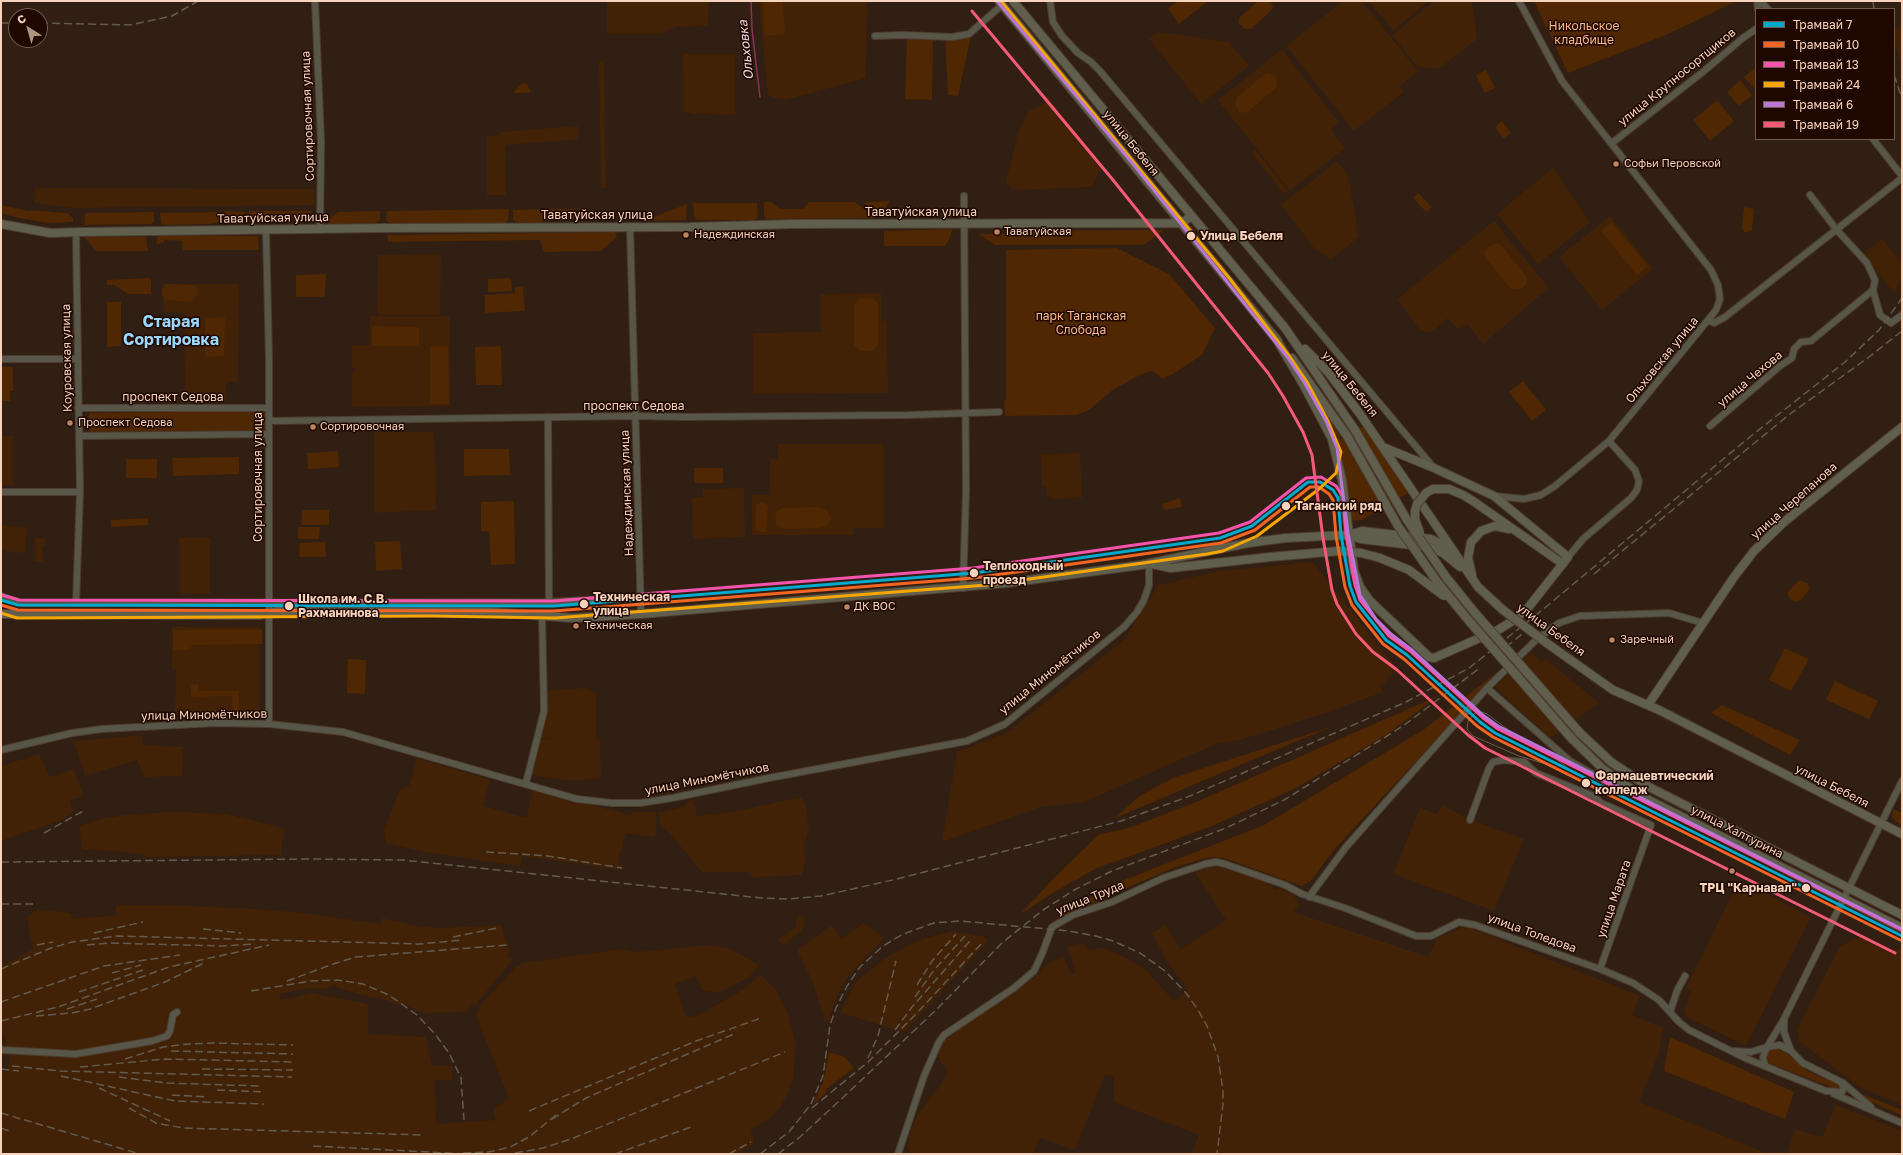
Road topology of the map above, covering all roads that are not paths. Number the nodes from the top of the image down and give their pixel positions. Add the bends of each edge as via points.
1 (315, 1) edge
2 (1013, 1) edge
3 (1050, 1) edge
4 (1519, 1) edge
5 (1000, 3) edge
6 (1755, 30) edge
7 (875, 36) dead end
8 (1874, 140) edge
9 (1612, 143) junction
10 (1902, 177) edge
11 (964, 196) dead end
12 (1810, 196) dead end
13 (1191, 216) junction
14 (1182, 223) junction
15 (1, 224) edge
16 (963, 224) junction
17 (630, 227) junction
18 (1836, 229) junction
19 (266, 230) junction
20 (320, 230) junction
21 (76, 232) junction
22 (1874, 290) junction
23 (1902, 315) edge
24 (1708, 320) junction
25 (1284, 328) junction
26 (1275, 337) junction
27 (1, 359) edge
28 (78, 359) junction
29 (78, 408) junction
30 (268, 408) junction
31 (999, 412) dead end
32 (965, 414) junction
33 (635, 416) junction
34 (548, 417) junction
35 (269, 422) junction
36 (1710, 426) dead end
37 (1902, 427) edge
38 (269, 434) junction
39 (79, 436) junction
40 (1609, 442) junction
41 (1383, 447) junction
42 (1434, 468) junction
43 (1, 492) edge
44 (80, 492) junction
45 (1494, 496) junction
46 (1517, 532) junction
47 (1348, 535) junction
48 (1456, 555) junction
49 (1568, 557) junction
50 (1434, 560) junction
51 (1149, 563) junction
52 (1563, 564) junction
53 (1468, 574) junction
54 (1478, 587) junction
55 (963, 588) junction
56 (1, 596) edge
57 (641, 597) junction
58 (268, 602) junction
59 (549, 602) junction
60 (76, 603) junction
61 (268, 613) junction
62 (1, 614) edge
63 (641, 614) junction
64 (542, 615) junction
65 (1469, 621) junction
66 (1703, 623) junction
67 (1488, 688) junction
68 (1648, 705) junction
69 (269, 724) junction
70 (1, 750) edge
71 (1902, 781) edge
72 (526, 783) junction
73 (1643, 797) junction
74 (1470, 820) dead end
75 (1881, 823) junction
76 (1902, 834) edge
77 (1849, 888) junction
78 (1309, 897) junction
79 (1843, 899) junction
80 (1902, 914) edge
81 (1902, 928) edge
82 (1600, 969) junction
83 (1685, 976) dead end
84 (177, 1012) dead end
85 (1670, 1012) junction
86 (1784, 1019) junction
87 (1767, 1047) junction
88 (1, 1049) edge
89 (1731, 1050) junction
90 (1791, 1051) junction
91 (1765, 1066) junction
92 (1841, 1082) junction
93 (1826, 1091) junction
94 (1875, 1111) junction
95 (1902, 1123) edge
96 (900, 1152) edge

1 - 20 street, Сортировочная улица via 321,141
2 - 13 main road, улица Бебеля
3 - 42 street via 1053,22 1062,36 1100,71
4 - 9 street via 1562,81
5 - 7 street via 969,34 952,37
5 - 14 main road, улица Бебеля
6 - 9 street, улица Крупносортщиков
8 - 10 street
9 - 24 street via 1711,270 1718,285 1720,299
10 - 18 street, Ольховская улица
11 - 16 street
12 - 18 street
13 - 14 main road
13 - 25 main road, улица Бебеля
14 - 16 main road, Таватуйская улица
14 - 26 main road, улица Бебеля
15 - 21 main road, Таватуйская улица via 50,232
16 - 17 main road, Таватуйская улица
16 - 32 street
17 - 20 main road, Таватуйская улица
17 - 33 street, Надеждинская улица
18 - 22 street via 1867,262 1875,280
18 - 24 street, Ольховская улица via 1725,317 1714,323
19 - 20 main road, Таватуйская улица
19 - 21 main road, Таватуйская улица
19 - 30 street, Сортировочная улица
21 - 28 street, Коуровская улица
22 - 23 street via 1880,315 1890,323
22 - 36 street, улица Чехова via 1811,341 1801,342 1794,349 1792,358
24 - 40 street, Ольховская улица
25 - 41 main road, улица Бебеля via 1328,372
25 - 50 main road, улица Бебеля, bridge via 1355,430 1396,502
26 - 47 main road, улица Бебеля via 1332,439 1342,480
26 - 65 main road, улица Бебеля, bridge via 1347,436 1380,496 1413,548
27 - 28 street
28 - 29 street, Коуровская улица
29 - 30 street, проспект Седова
29 - 39 street, Коуровская улица
30 - 35 street, Сортировочная улица
31 - 32 street, проспект Седова
32 - 33 street, проспект Седова
32 - 55 street
33 - 34 street, проспект Седова
33 - 57 street, Надеждинская улица
34 - 35 street, проспект Седова
34 - 59 street
35 - 38 street, Сортировочная улица
37 - 66 main road, улица Черепанова via 1770,535 1734,577
38 - 39 street
38 - 58 street, Сортировочная улица
39 - 44 street, Коуровская улица
40 - 45 street, Ольховская улица via 1541,495 1524,499
40 - 49 street via 1635,470 1639,481 1637,490 1583,539
41 - 42 main road
41 - 48 main road, улица Бебеля
42 - 45 main road
43 - 44 street
44 - 60 street, Коуровская улица
45 - 49 main road
46 - 50 main road, bridge via 1463,494 1448,488 1433,489 1417,504 1415,519 1420,535
46 - 52 main road
46 - 54 main road via 1495,526 1481,531 1471,542 1468,558 1472,576
47 - 48 main road via 1362,531 1431,539 1446,546
47 - 51 main road via 1248,543
47 - 52 main road, улица Бебеля via 1354,571 1365,594 1424,652 1434,658 1498,630 1514,620 1528,608
47 - 53 main road via 1435,549
48 - 53 main road, улица Бебеля
49 - 52 main road
50 - 77 main road, улица Халтурина, bridge via 1476,614 1580,733 1611,762 1649,787
51 - 55 main road via 1075,575
51 - 65 main road, bridge via 1171,568 1339,551 1361,553 1396,563 1422,578
51 - 72 street, улица Миномётчиков via 1149,585 1144,600 1124,627 1005,724 967,741 640,803 577,799
53 - 54 main road, улица Бебеля
54 - 68 main road, улица Бебеля, bridge via 1503,610 1613,690
55 - 63 main road
56 - 60 street via 21,603
57 - 59 street
57 - 63 street, Надеждинская улица
58 - 59 street
58 - 60 street
58 - 61 street, Сортировочная улица
61 - 62 main road
61 - 64 main road via 491,612
61 - 69 street, Сортировочная улица
63 - 64 main road via 573,618
64 - 72 street via 544,711
65 - 73 main road, улица Халтурина, bridge via 1572,740 1604,770
66 - 67 street via 1669,613 1580,616 1559,623 1537,639
66 - 68 main road, улица Черепанова
67 - 73 street via 1570,761 1609,783
67 - 78 street via 1346,848
68 - 75 main road, улица Бебеля
69 - 70 street, улица Миномётчиков via 215,723 102,730 72,733
69 - 72 street, улица Миномётчиков via 343,732
71 - 75 street
73 - 79 main road, улица Халтурина
74 - 82 street, улица Марата via 1493,762 1513,761 1524,762 1536,773 1593,796 1600,803 1651,825
75 - 76 main road, улица Бебеля
75 - 77 street
77 - 79 street
77 - 80 main road, улица Халтурина
78 - 82 street, улица Толедова via 1416,936 1431,936 1460,922 1475,925
78 - 96 street, улица Труда via 1285,884 1216,862 1192,867 1163,878 1056,924 1052,927 1034,971 939,1042 924,1076
79 - 81 main road, улица Халтурина
79 - 86 street
82 - 85 street, улица Толедова via 1633,983 1659,1000
83 - 85 street
84 - 88 street via 173,1015 167,1036 152,1041 76,1054
85 - 89 street, улица Толедова via 1689,1030
86 - 87 street
86 - 90 street via 1784,1032
87 - 89 street via 1751,1052
87 - 90 street via 1780,1045
87 - 91 street via 1763,1057
89 - 91 street, улица Толедова
90 - 92 street via 1803,1063
91 - 93 street, улица Толедова
92 - 93 street via 1844,1088 1842,1092
92 - 94 street
93 - 94 street, улица Толедова
94 - 95 street

